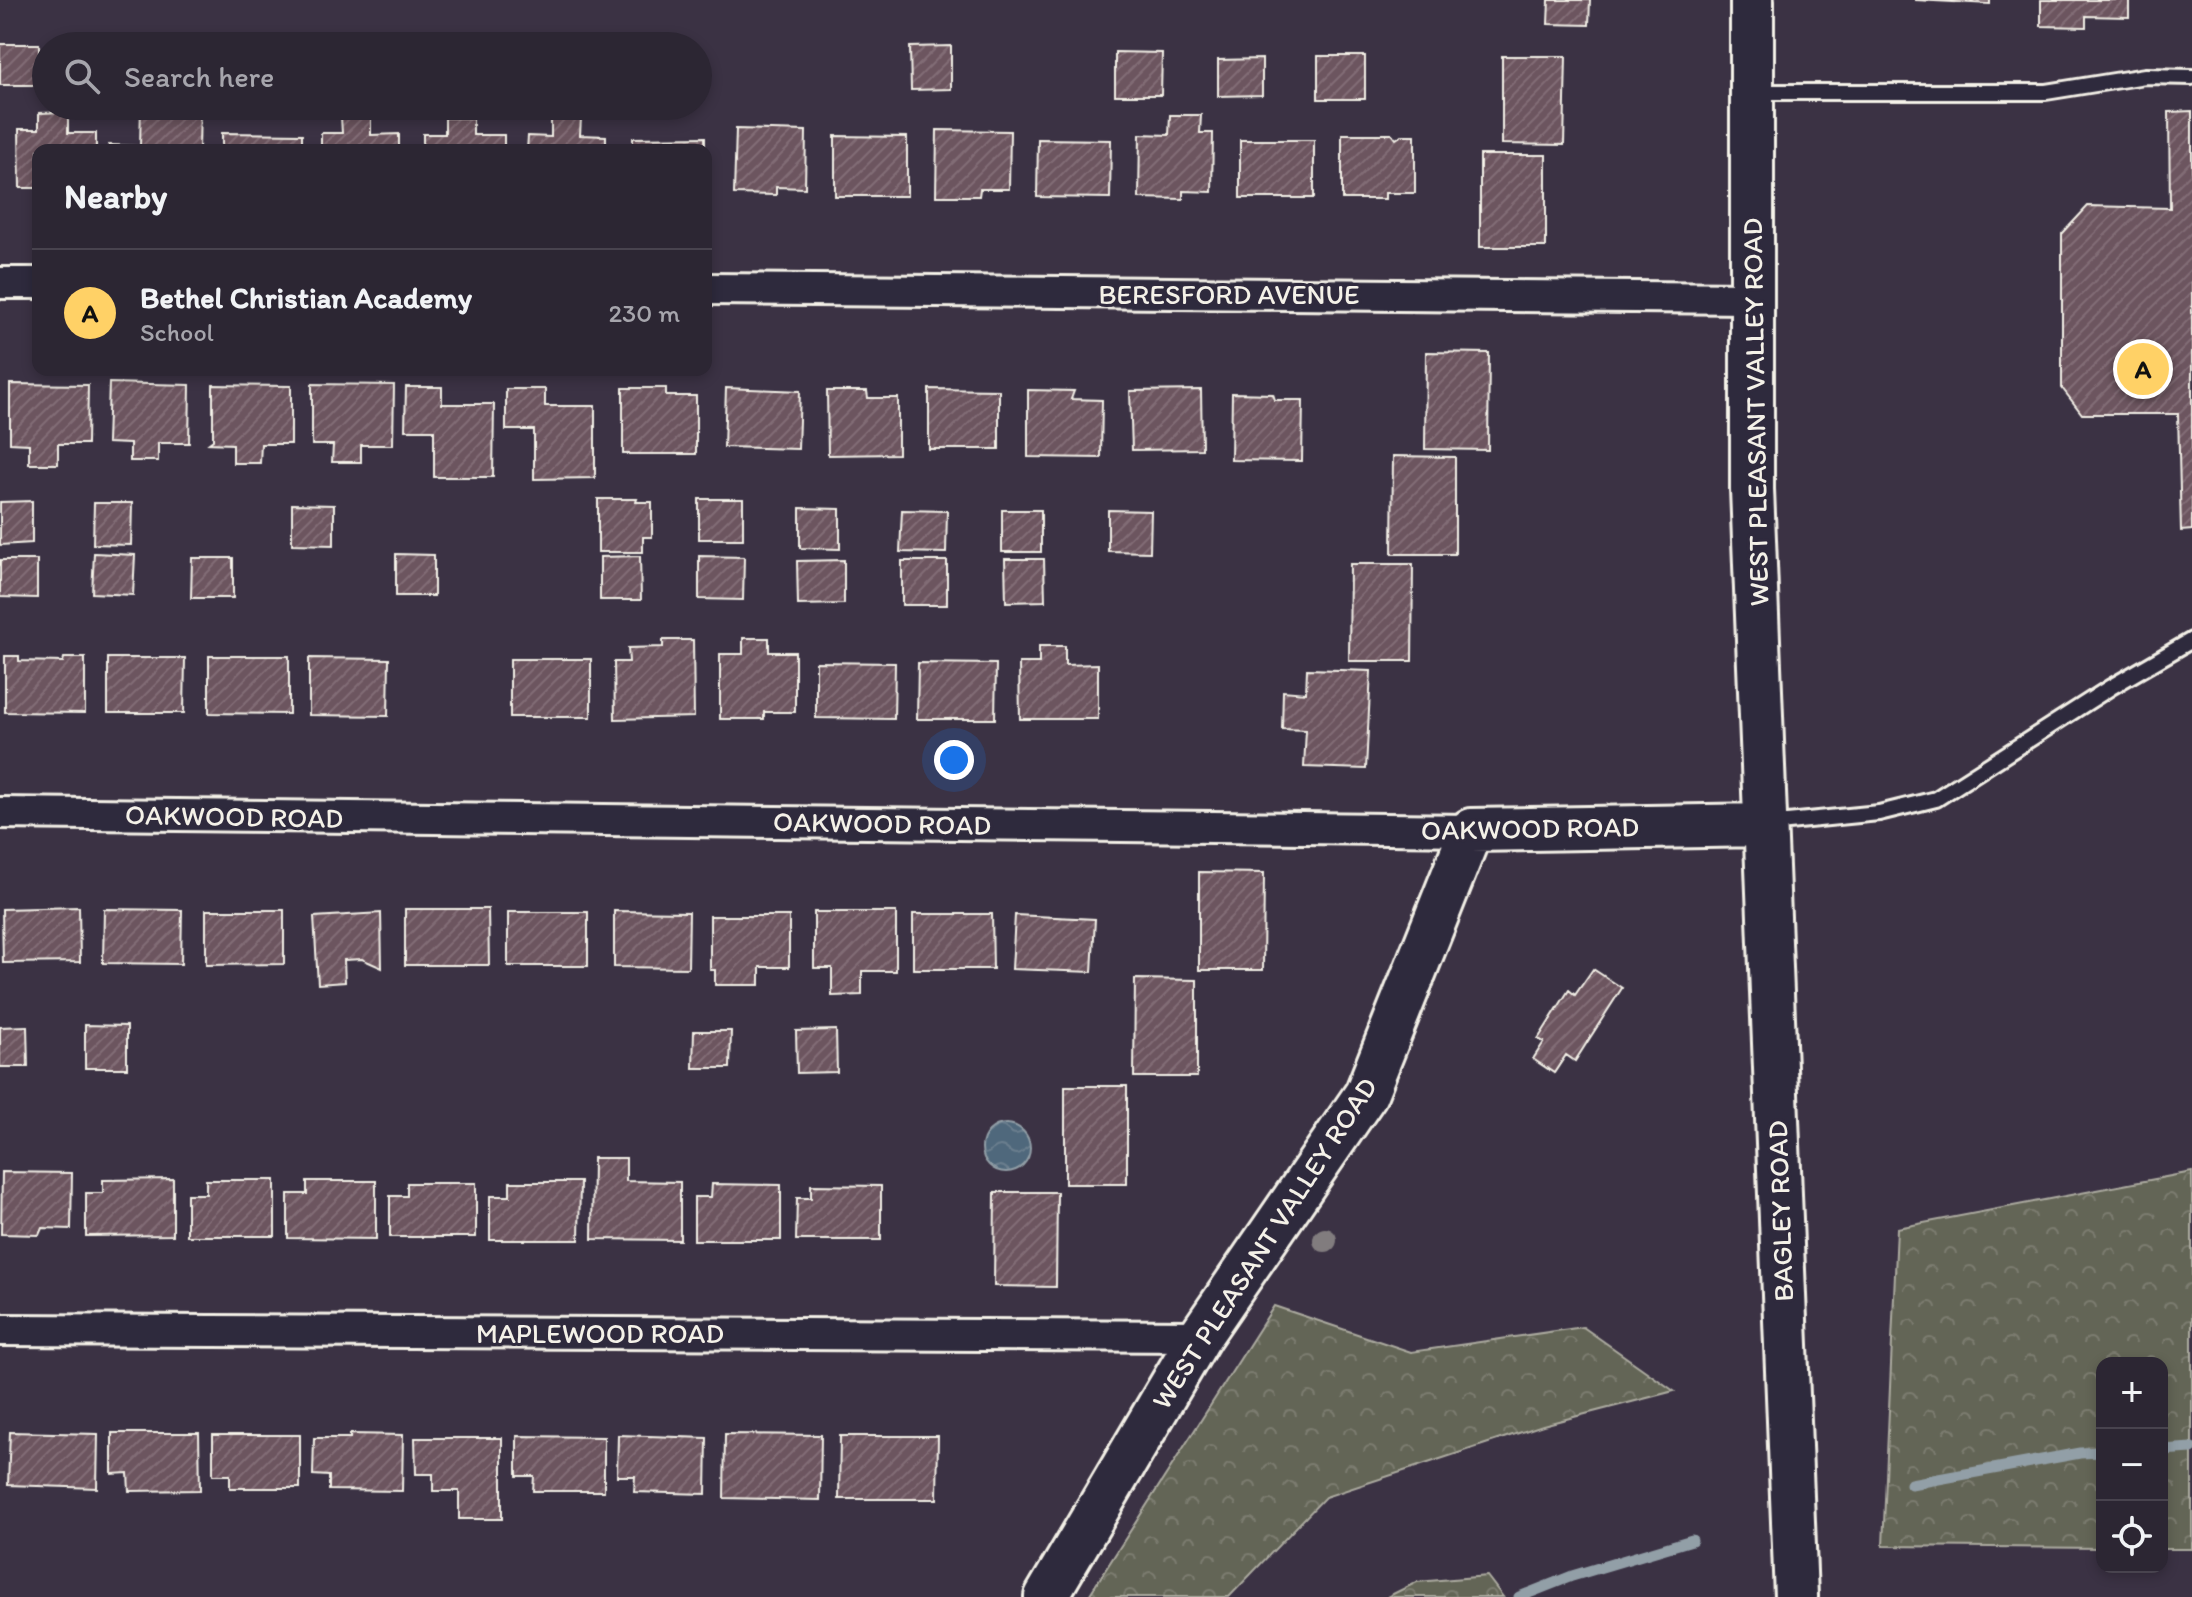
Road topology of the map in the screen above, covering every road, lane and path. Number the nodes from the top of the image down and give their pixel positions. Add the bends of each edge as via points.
1 (1752, 0) edge
2 (2192, 77) edge
3 (1752, 92) junction
4 (0, 283) edge
5 (32, 283) edge
6 (712, 289) edge
7 (1752, 298) junction
8 (2192, 640) edge
9 (0, 813) edge
10 (1764, 825) junction
11 (1471, 830) junction
12 (0, 1330) edge
13 (1200, 1336) junction
14 (1046, 1597) edge
15 (1796, 1597) edge

1 - 3 main road, WEST PLEASANT VALLEY ROAD
2 - 3 lane via 2145,76 2046,92
3 - 7 main road, WEST PLEASANT VALLEY ROAD
4 - 5 street
6 - 7 street, BERESFORD AVENUE
7 - 10 main road, WEST PLEASANT VALLEY ROAD via 1752,489
8 - 10 lane via 1936,799 1879,813
9 - 11 street, OAKWOOD ROAD
10 - 11 main road, OAKWOOD ROAD
10 - 15 main road, BAGLEY ROAD
11 - 13 main road, WEST PLEASANT VALLEY ROAD via 1366,1094
12 - 13 street, MAPLEWOOD ROAD
13 - 14 main road, WEST PLEASANT VALLEY ROAD

